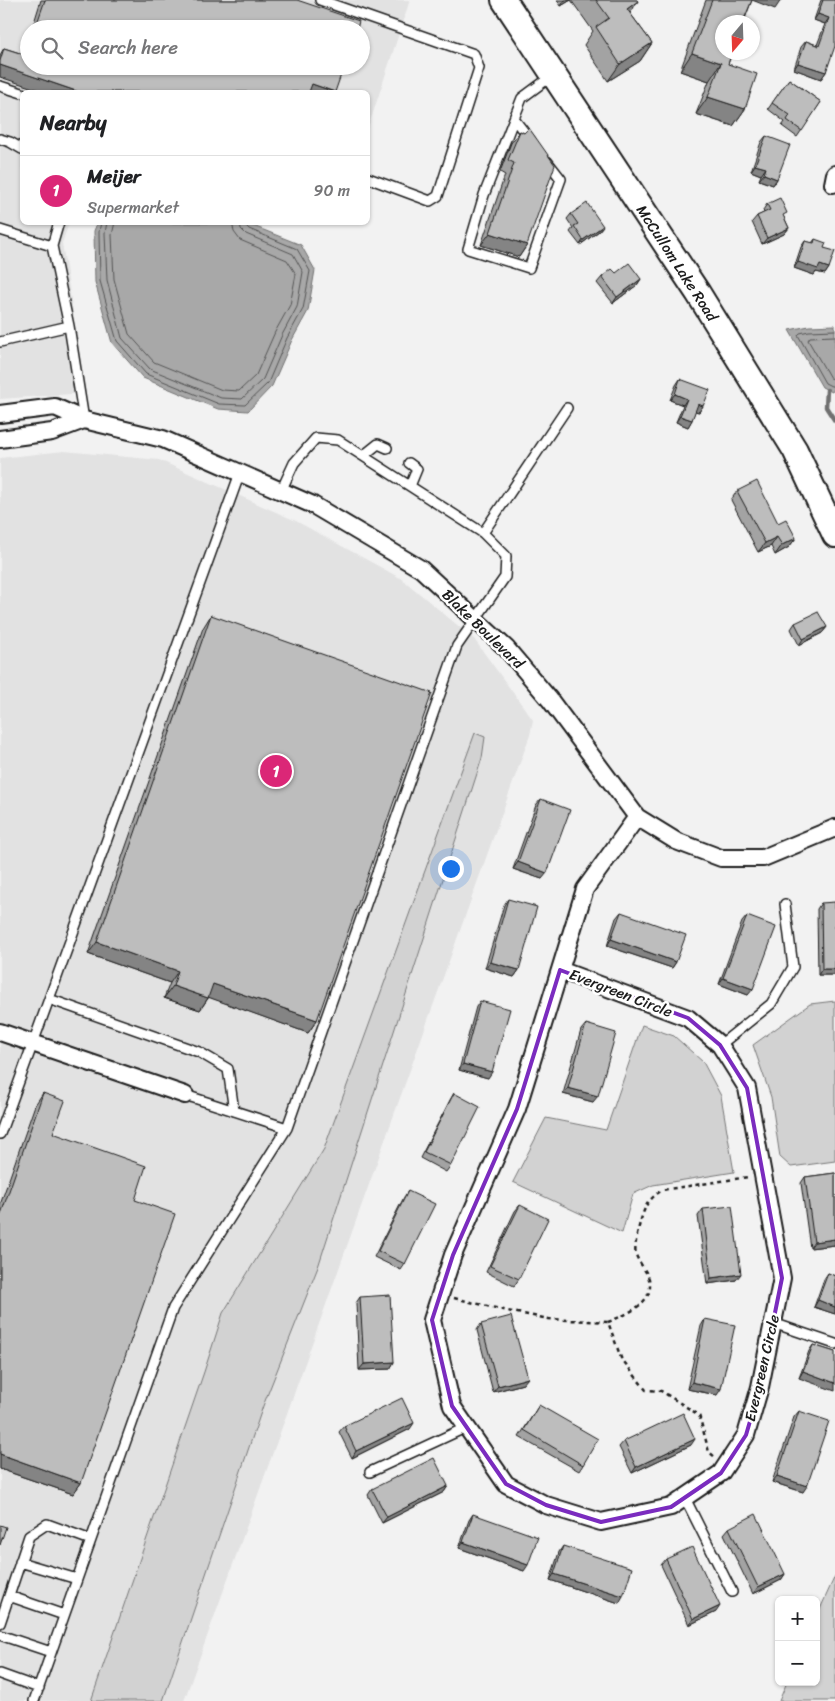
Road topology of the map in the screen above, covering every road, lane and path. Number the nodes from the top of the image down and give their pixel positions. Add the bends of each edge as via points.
1 (320, 0) edge
2 (504, 0) edge
3 (553, 75) junction
4 (0, 86) edge
5 (20, 92) edge
6 (514, 119) junction
7 (0, 139) edge
8 (20, 148) edge
9 (370, 179) edge
10 (57, 225) edge
11 (0, 230) edge
12 (52, 246) junction
13 (69, 326) junction
14 (0, 342) edge
15 (567, 408) dead end
16 (0, 414) edge
17 (84, 420) junction
18 (0, 439) edge
19 (388, 448) dead end
20 (363, 456) junction
21 (409, 463) dead end
22 (240, 473) junction
23 (410, 486) junction
24 (282, 491) junction
25 (483, 533) junction
26 (835, 535) edge
27 (475, 619) junction
28 (637, 817) junction
29 (835, 828) edge
30 (785, 904) dead end
31 (560, 970) junction
32 (49, 999) junction
33 (0, 1032) edge
34 (32, 1043) junction
35 (720, 1045) junction
36 (185, 1095) joint
37 (234, 1111) junction
38 (288, 1128) junction
39 (0, 1134) edge
40 (763, 1175) junction
41 (440, 1295) junction
42 (608, 1322) junction
43 (773, 1323) junction
44 (835, 1344) edge
45 (466, 1427) junction
46 (726, 1465) junction
47 (370, 1472) dead end
48 (685, 1498) junction
49 (91, 1540) junction
50 (20, 1562) junction
51 (77, 1579) junction
52 (732, 1592) dead end
53 (9, 1596) junction
54 (64, 1615) junction
55 (0, 1623) edge
56 (0, 1635) edge
57 (52, 1652) junction
58 (0, 1674) edge
59 (39, 1688) junction
60 (34, 1701) edge

1 - 9 lane via 474,54 479,68 438,196 430,201
2 - 3 street, McCullom Lake Road
3 - 6 lane via 522,98
3 - 26 street, McCullom Lake Road via 698,293 794,450
4 - 5 lane
6 - 6 lane via 484,195 468,249 529,268 561,179
7 - 8 lane
10 - 12 lane
11 - 12 lane
12 - 13 lane
13 - 14 lane
13 - 17 lane
15 - 25 lane
16 - 17 street, Blake Boulevard via 54,407
17 - 18 street via 52,432
17 - 22 street, Blake Boulevard via 163,439
19 - 20 lane via 378,444
20 - 23 lane
20 - 24 lane via 338,440 316,438 294,463
21 - 23 lane via 417,469
22 - 24 street, Blake Boulevard
22 - 32 lane
23 - 25 lane
24 - 27 street, Blake Boulevard via 313,505 421,569
25 - 27 lane via 506,556 505,577
27 - 28 street, Blake Boulevard via 506,648 550,700
27 - 38 lane via 457,646
28 - 29 street, Blake Boulevard via 676,841 721,858 763,858
28 - 31 street, Evergreen Circle via 585,889
30 - 35 lane via 793,967 771,1004
31 - 35 street, Evergreen Circle via 688,1018
31 - 41 street, Evergreen Circle via 517,1109 453,1255
32 - 34 lane
32 - 37 lane via 199,1052 228,1069
33 - 34 street
34 - 36 street
34 - 39 lane
35 - 40 street, Evergreen Circle via 747,1088
36 - 37 lane
37 - 38 lane
38 - 49 lane via 173,1308
40 - 42 path via 662,1190 652,1197 645,1207 635,1244 636,1254 649,1278 650,1289 644,1302
40 - 43 street, Evergreen Circle via 782,1278
41 - 42 path via 549,1319
41 - 45 street, Evergreen Circle via 432,1320 452,1406
42 - 46 path via 620,1358 646,1390 661,1391 699,1415 708,1452
43 - 44 lane
43 - 46 street, Evergreen Circle via 746,1435
45 - 47 lane
45 - 48 street, Evergreen Circle via 506,1484 546,1505 601,1522 671,1507
46 - 48 street, Evergreen Circle
48 - 52 lane
49 - 50 lane via 48,1524 29,1536
49 - 51 lane
50 - 51 lane
50 - 53 lane
51 - 54 lane
53 - 54 lane
53 - 55 lane
54 - 57 lane
56 - 57 lane
57 - 59 lane
58 - 59 lane
59 - 60 lane

